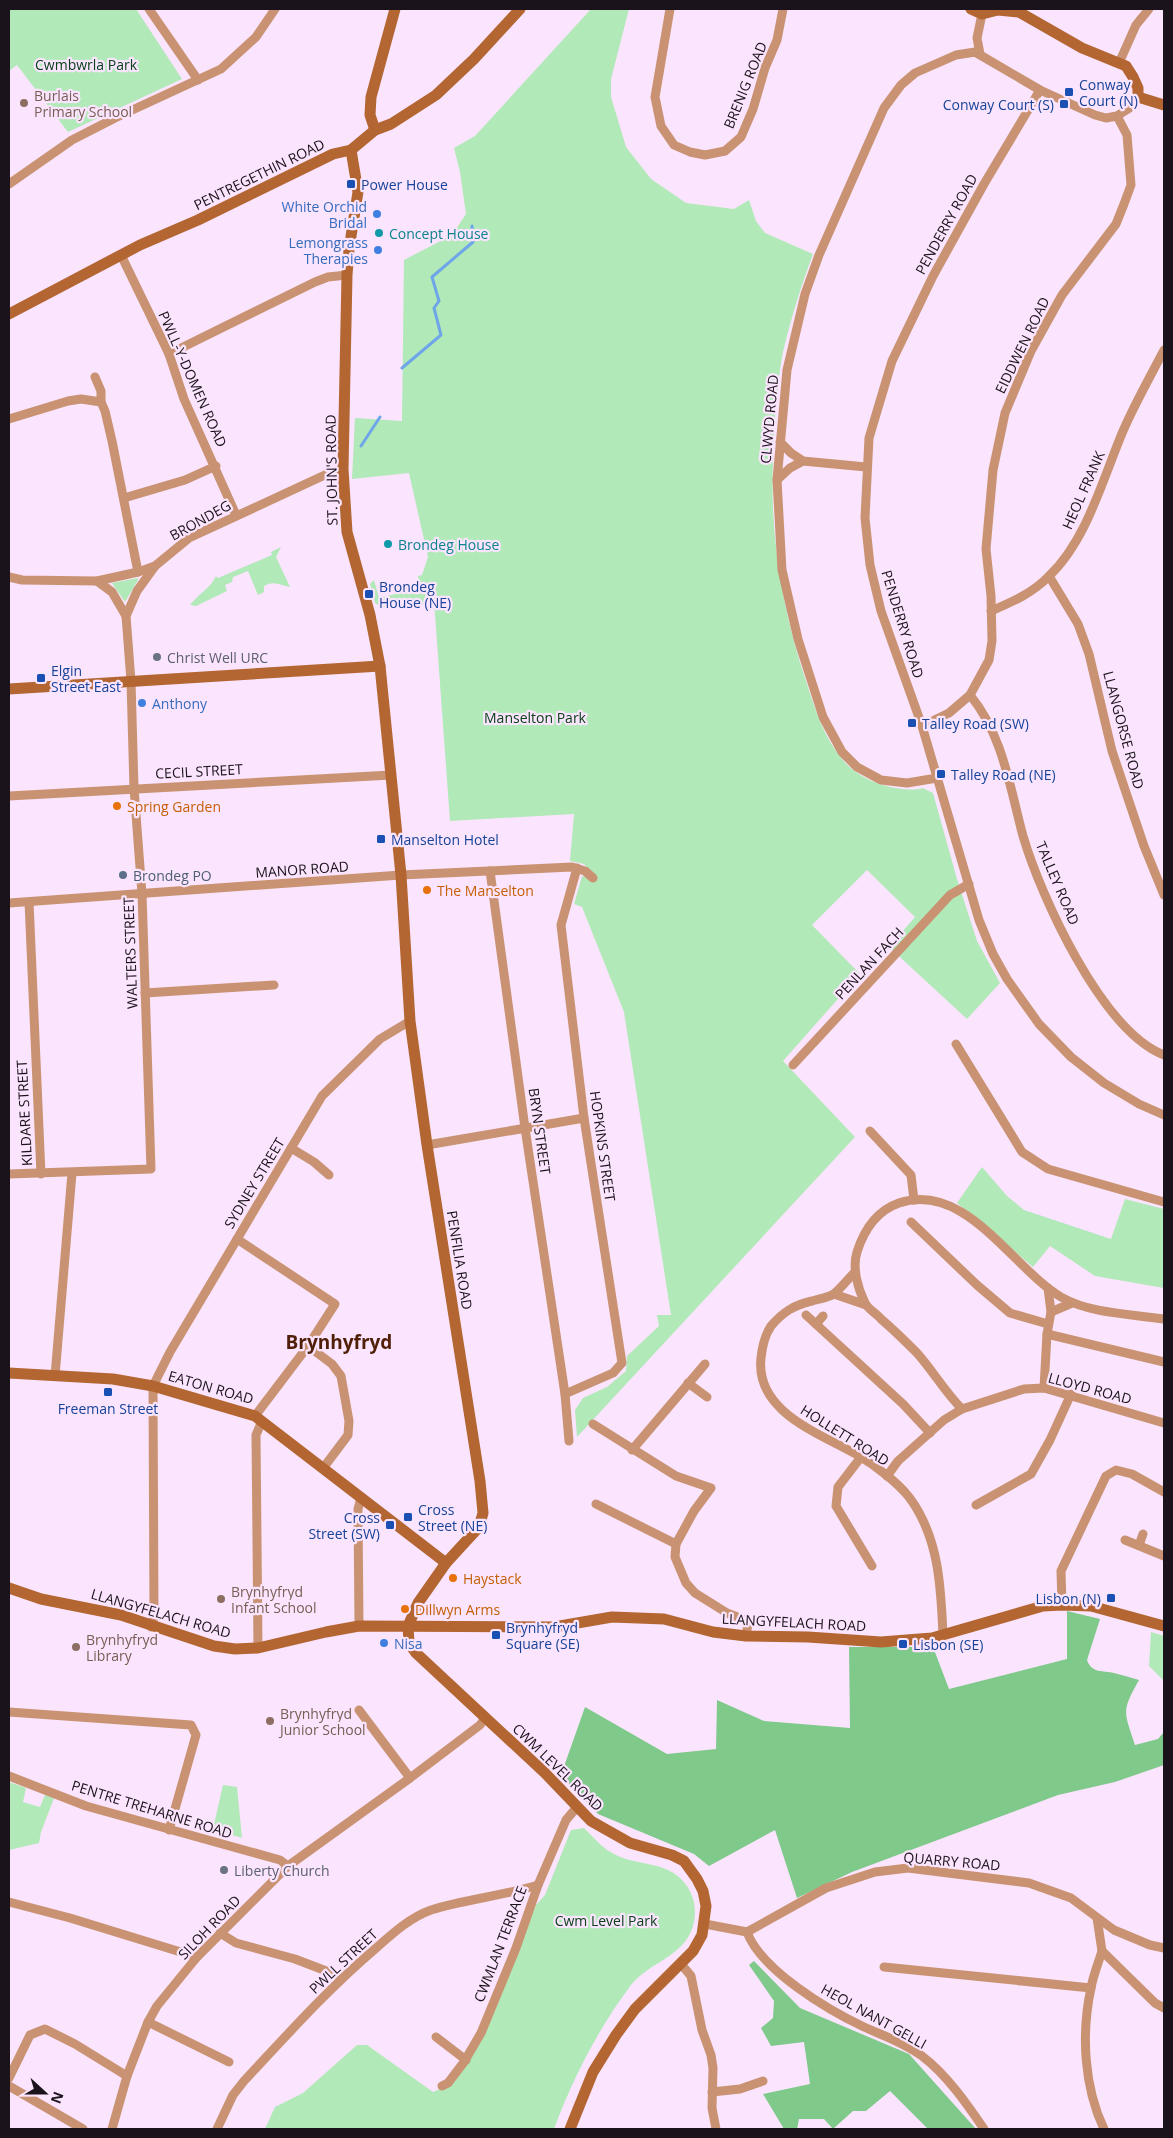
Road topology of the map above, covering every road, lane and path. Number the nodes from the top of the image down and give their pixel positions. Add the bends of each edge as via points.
1 (149, 9) edge
2 (275, 9) edge
3 (395, 9) edge
4 (520, 9) edge
5 (670, 9) edge
6 (783, 9) edge
7 (971, 9) edge
8 (1149, 9) edge
9 (1019, 10) edge
10 (982, 14) junction
11 (980, 54) junction
12 (1118, 63) junction
13 (198, 80) junction
14 (1040, 90) junction
15 (1138, 97) junction
16 (1164, 105) edge
17 (1117, 116) junction
18 (375, 130) junction
19 (351, 150) junction
20 (9, 184) edge
21 (121, 255) junction
22 (347, 274) junction
23 (9, 314) edge
24 (1164, 350) edge
25 (168, 354) junction
26 (95, 377) dead end
27 (101, 402) junction
28 (9, 419) edge
29 (780, 442) junction
30 (804, 462) junction
31 (216, 466) junction
32 (866, 467) junction
33 (343, 469) junction
34 (777, 480) junction
35 (124, 498) junction
36 (236, 515) junction
37 (155, 566) junction
38 (138, 572) junction
39 (1049, 576) junction
40 (9, 578) edge
41 (98, 581) junction
42 (991, 611) junction
43 (126, 616) junction
44 (380, 666) junction
45 (131, 682) junction
46 (9, 689) edge
47 (970, 695) junction
48 (922, 726) junction
49 (391, 775) junction
50 (937, 778) junction
51 (134, 788) junction
52 (9, 796) edge
53 (577, 868) junction
54 (490, 871) junction
55 (401, 875) junction
56 (593, 878) dead end
57 (968, 884) junction
58 (142, 894) junction
59 (1164, 895) edge
60 (9, 902) edge
61 (29, 902) junction
62 (274, 985) dead end
63 (146, 993) junction
64 (410, 1021) junction
65 (956, 1044) dead end
66 (1164, 1055) edge
67 (793, 1065) dead end
68 (1164, 1115) edge
69 (584, 1118) junction
70 (525, 1128) junction
71 (870, 1131) dead end
72 (427, 1145) junction
73 (291, 1148) junction
74 (72, 1173) junction
75 (9, 1174) edge
76 (41, 1174) junction
77 (329, 1175) dead end
78 (914, 1200) junction
79 (1164, 1202) edge
80 (910, 1222) dead end
81 (237, 1239) junction
82 (855, 1272) junction
83 (1048, 1288) junction
84 (834, 1294) junction
85 (1072, 1303) junction
86 (866, 1305) junction
87 (1051, 1312) junction
88 (806, 1315) dead end
89 (823, 1316) dead end
90 (1164, 1319) edge
91 (816, 1324) junction
92 (1048, 1324) junction
93 (1047, 1334) junction
94 (308, 1346) junction
95 (1164, 1362) edge
96 (705, 1364) dead end
97 (9, 1375) edge
98 (55, 1376) junction
99 (688, 1383) junction
100 (153, 1386) junction
101 (1044, 1388) junction
102 (565, 1394) junction
103 (1071, 1394) junction
104 (707, 1397) dead end
105 (962, 1409) junction
106 (259, 1418) junction
107 (1164, 1423) edge
108 (592, 1424) dead end
109 (930, 1433) junction
110 (569, 1441) dead end
111 (632, 1450) junction
112 (861, 1457) junction
113 (324, 1467) junction
114 (887, 1476) junction
115 (1164, 1492) edge
116 (361, 1498) junction
117 (596, 1504) dead end
118 (976, 1505) dead end
119 (1143, 1534) dead end
120 (1125, 1540) dead end
121 (676, 1544) junction
122 (1139, 1545) junction
123 (1164, 1556) edge
124 (446, 1563) junction
125 (872, 1566) dead end
126 (9, 1588) edge
127 (1062, 1605) junction
128 (359, 1626) junction
129 (408, 1626) junction
130 (1164, 1626) edge
131 (151, 1627) junction
132 (943, 1635) junction
133 (746, 1636) junction
134 (258, 1648) junction
135 (360, 1710) dead end
136 (9, 1712) edge
137 (485, 1718) junction
138 (9, 1776) edge
139 (410, 1778) junction
140 (577, 1807) junction
141 (169, 1830) junction
142 (288, 1866) junction
143 (538, 1885) junction
144 (9, 1902) edge
145 (1097, 1918) junction
146 (705, 1924) junction
147 (747, 1932) junction
148 (220, 1933) junction
149 (1164, 1948) edge
150 (1102, 1951) junction
151 (197, 1957) junction
152 (681, 1964) junction
153 (884, 1967) dead end
154 (342, 1977) junction
155 (1091, 1988) junction
156 (1164, 2008) edge
157 (148, 2022) junction
158 (436, 2037) dead end
159 (466, 2060) junction
160 (229, 2062) dead end
161 (127, 2076) junction
162 (9, 2078) edge
163 (764, 2081) dead end
164 (9, 2086) edge
165 (442, 2086) dead end
166 (712, 2092) junction
167 (83, 2129) edge
168 (112, 2129) edge
169 (217, 2129) edge
170 (570, 2129) edge
171 (716, 2129) edge
172 (984, 2129) edge
173 (1104, 2129) edge

1 - 13 street
2 - 13 street via 237,57
3 - 18 street via 371,97 370,115
4 - 18 street, PENTREGETHIN ROAD via 436,96
5 - 6 street, BRENIG ROAD via 654,96 661,126 674,146 705,154 725,151 741,137 777,40
7 - 10 street
8 - 12 street via 1136,25
9 - 10 street
9 - 12 street via 1082,48
10 - 11 street via 977,38
11 - 14 street
11 - 29 street, CLWYD ROAD via 956,54 915,73 901,85 884,108 805,294 788,370
12 - 15 street via 1131,73 1138,88
13 - 20 street via 72,140
14 - 17 street via 1096,115 1106,118
14 - 32 street, PENDERRY ROAD via 933,276 892,361 869,438
15 - 16 street
15 - 17 street via 1131,107
17 - 42 street, EIDDWEN ROAD via 1127,135 1131,185 1124,204 1116,224 1062,296 1032,351 1005,413 993,470 986,549
18 - 19 street, PENTREGETHIN ROAD
19 - 21 street, PENTREGETHIN ROAD via 333,154
19 - 22 street, ST. JOHN'S ROAD via 358,192
21 - 23 street, PENTREGETHIN ROAD
21 - 25 street, PWLL-Y-DOMEN ROAD
22 - 25 street via 315,282
22 - 33 street, ST. JOHN'S ROAD
24 - 39 street, HEOL FRANK via 1123,431 1102,487 1082,527 1066,557
25 - 31 street, PWLL-Y-DOMEN ROAD via 184,399
26 - 27 street via 101,391
27 - 28 street via 68,400
27 - 35 street
29 - 30 street
29 - 34 street, CLWYD ROAD
30 - 32 street
30 - 34 street via 790,468
31 - 35 street via 185,480
31 - 36 street, PWLL-Y-DOMEN ROAD
32 - 48 street, PENDERRY ROAD via 865,518 870,565 881,611
33 - 36 street, BRONDEG
33 - 44 street, ST. JOHN'S ROAD via 347,532
34 - 50 street, CLWYD ROAD via 782,570 798,639 823,716 842,752 858,767 881,780 907,783
35 - 38 street
36 - 37 street, BRONDEG via 189,538
37 - 38 street, BRONDEG
37 - 43 street, WALTERS STREET via 137,591
38 - 41 street, BRONDEG
39 - 42 street, HEOL FRANK via 1017,599
39 - 59 street, LLANGORSE ROAD via 1078,624 1089,654 1112,751
40 - 41 street, BRONDEG
41 - 43 street, WALTERS STREET via 112,592
42 - 47 street, EIDDWEN ROAD via 992,641 988,660
43 - 45 street, WALTERS STREET
44 - 45 street
44 - 49 street, ST. JOHN'S ROAD
45 - 46 street
45 - 51 street, WALTERS STREET
47 - 48 street, EIDDWEN ROAD via 949,713
47 - 66 street, TALLEY ROAD via 983,711 995,738 1039,878 1082,968 1112,1013 1133,1034
48 - 50 street, PENDERRY ROAD
49 - 51 street, CECIL STREET
49 - 55 street, ST. JOHN'S ROAD
50 - 57 street, PENDERRY ROAD
51 - 52 street, CECIL STREET
51 - 58 street, WALTERS STREET
53 - 54 street, MANOR ROAD
53 - 56 street
53 - 69 street, HOPKINS STREET via 561,925
54 - 55 street, MANOR ROAD
54 - 70 street, BRYN STREET
55 - 58 street, MANOR ROAD
55 - 64 street, PENFILIA ROAD
57 - 67 street, PENLAN FACH via 950,894
57 - 68 street, PENDERRY ROAD via 992,954 1039,1024 1104,1083
58 - 61 street, MANOR ROAD
58 - 63 street, WALTERS STREET
60 - 61 street, MANOR ROAD
61 - 76 street, KILDARE STREET
62 - 63 street
63 - 74 street, WALTERS STREET via 151,1169
64 - 72 street, PENFILIA ROAD
64 - 73 street, SYDNEY STREET via 380,1039 322,1096
65 - 79 street via 1022,1152 1048,1169
69 - 70 street
69 - 102 street, HOPKINS STREET via 622,1363 613,1373
70 - 72 street
70 - 102 street, BRYN STREET
71 - 78 street via 911,1175
72 - 124 street, PENFILIA ROAD via 483,1513 479,1527
73 - 77 street
73 - 81 street, SYDNEY STREET
74 - 76 street
74 - 98 street
75 - 76 street
78 - 82 street via 890,1206 876,1217 863,1234
78 - 83 street via 943,1203 958,1210 985,1230
80 - 92 street via 1010,1313
81 - 94 street via 335,1304
81 - 100 street, SYDNEY STREET
82 - 84 street, HOLLETT ROAD
82 - 86 street
83 - 85 street
83 - 87 street
84 - 86 street
84 - 112 street, HOLLETT ROAD via 784,1312 770,1328 762,1349 760,1368 765,1389 782,1411
85 - 87 street
85 - 90 street
86 - 105 street via 918,1355
87 - 92 street
88 - 91 street
89 - 91 street
91 - 109 street
92 - 93 street
93 - 95 street
93 - 101 street
94 - 106 street
94 - 113 street via 332,1364 341,1376 349,1421 348,1435
96 - 99 street
97 - 98 street, EATON ROAD
98 - 100 street, EATON ROAD via 113,1378
99 - 104 street
99 - 111 street
100 - 106 street, EATON ROAD
100 - 131 street via 154,1617
101 - 103 street, LLOYD ROAD
101 - 105 street, LLOYD ROAD via 1024,1389
102 - 110 street, BRYN STREET
103 - 107 street, LLOYD ROAD
103 - 118 street via 1031,1474
105 - 109 street, LLOYD ROAD
106 - 113 street, EATON ROAD
106 - 134 street via 256,1435
108 - 111 street
109 - 114 street, LLOYD ROAD via 898,1461
111 - 121 street via 676,1476 711,1488
112 - 114 street, HOLLETT ROAD
112 - 125 street via 838,1487 836,1506
113 - 116 street, EATON ROAD
114 - 132 street, HOLLETT ROAD via 908,1496 933,1544 938,1566
115 - 127 street via 1132,1474 1116,1470 1106,1476 1061,1571
116 - 124 street, EATON ROAD
116 - 128 street via 358,1509
117 - 121 street
119 - 122 street
120 - 122 street
121 - 133 street via 675,1557 686,1583 695,1593 727,1613 746,1620
122 - 123 street
124 - 129 street, PENFILIA ROAD via 418,1603
126 - 131 street, LLANGYFELACH ROAD via 41,1599 120,1615
127 - 130 street, LLANGYFELACH ROAD via 1092,1606
127 - 132 street, LLANGYFELACH ROAD via 1043,1606
128 - 129 street, LLANGYFELACH ROAD
128 - 134 street, LLANGYFELACH ROAD
129 - 133 street, LLANGYFELACH ROAD via 554,1627 612,1617 664,1619 713,1632
129 - 137 street, CWM LEVEL ROAD via 410,1643 416,1653
131 - 134 street, LLANGYFELACH ROAD via 214,1646
132 - 133 street, LLANGYFELACH ROAD via 881,1642
135 - 139 street
136 - 141 street via 191,1724 196,1735
137 - 139 street, SILOH ROAD
137 - 140 street, CWM LEVEL ROAD via 546,1773
138 - 141 street, PENTRE TREHARNE ROAD via 86,1806
139 - 142 street, SILOH ROAD
140 - 143 street, CWMLAN TERRACE via 566,1820
140 - 146 street, CWM LEVEL ROAD via 591,1822 616,1837 684,1861 698,1879 706,1906
141 - 142 street, PENTRE TREHARNE ROAD via 280,1860
142 - 148 street, SILOH ROAD
143 - 154 street, PWLL STREET via 430,1911 405,1924
143 - 159 street, CWMLAN TERRACE via 516,1948 481,2033
144 - 151 street
145 - 147 street, QUARRY ROAD via 1071,1898 1029,1883 908,1868 875,1872 826,1888
145 - 149 street, QUARRY ROAD via 1114,1930
145 - 150 street
146 - 147 street
146 - 152 street, CWM LEVEL ROAD via 693,1951
147 - 172 street, HEOL NANT GELLI via 751,1943 775,1968 812,1998 924,2058 951,2086
148 - 151 street, SILOH ROAD
148 - 154 street via 236,1943 295,1959
150 - 155 street
150 - 156 street
151 - 157 street, SILOH ROAD
152 - 166 street via 691,1976 702,2030 711,2055
152 - 170 street, CWM LEVEL ROAD via 635,2009 616,2035 594,2072
153 - 155 street
154 - 169 street, PWLL STREET via 244,2080
155 - 173 street via 1085,2052 1090,2084
157 - 160 street
157 - 161 street, SILOH ROAD
158 - 159 street
159 - 165 street, CWMLAN TERRACE
161 - 162 street via 45,2029 30,2035
161 - 168 street, SILOH ROAD
163 - 166 street via 740,2089
164 - 167 street
166 - 171 street

